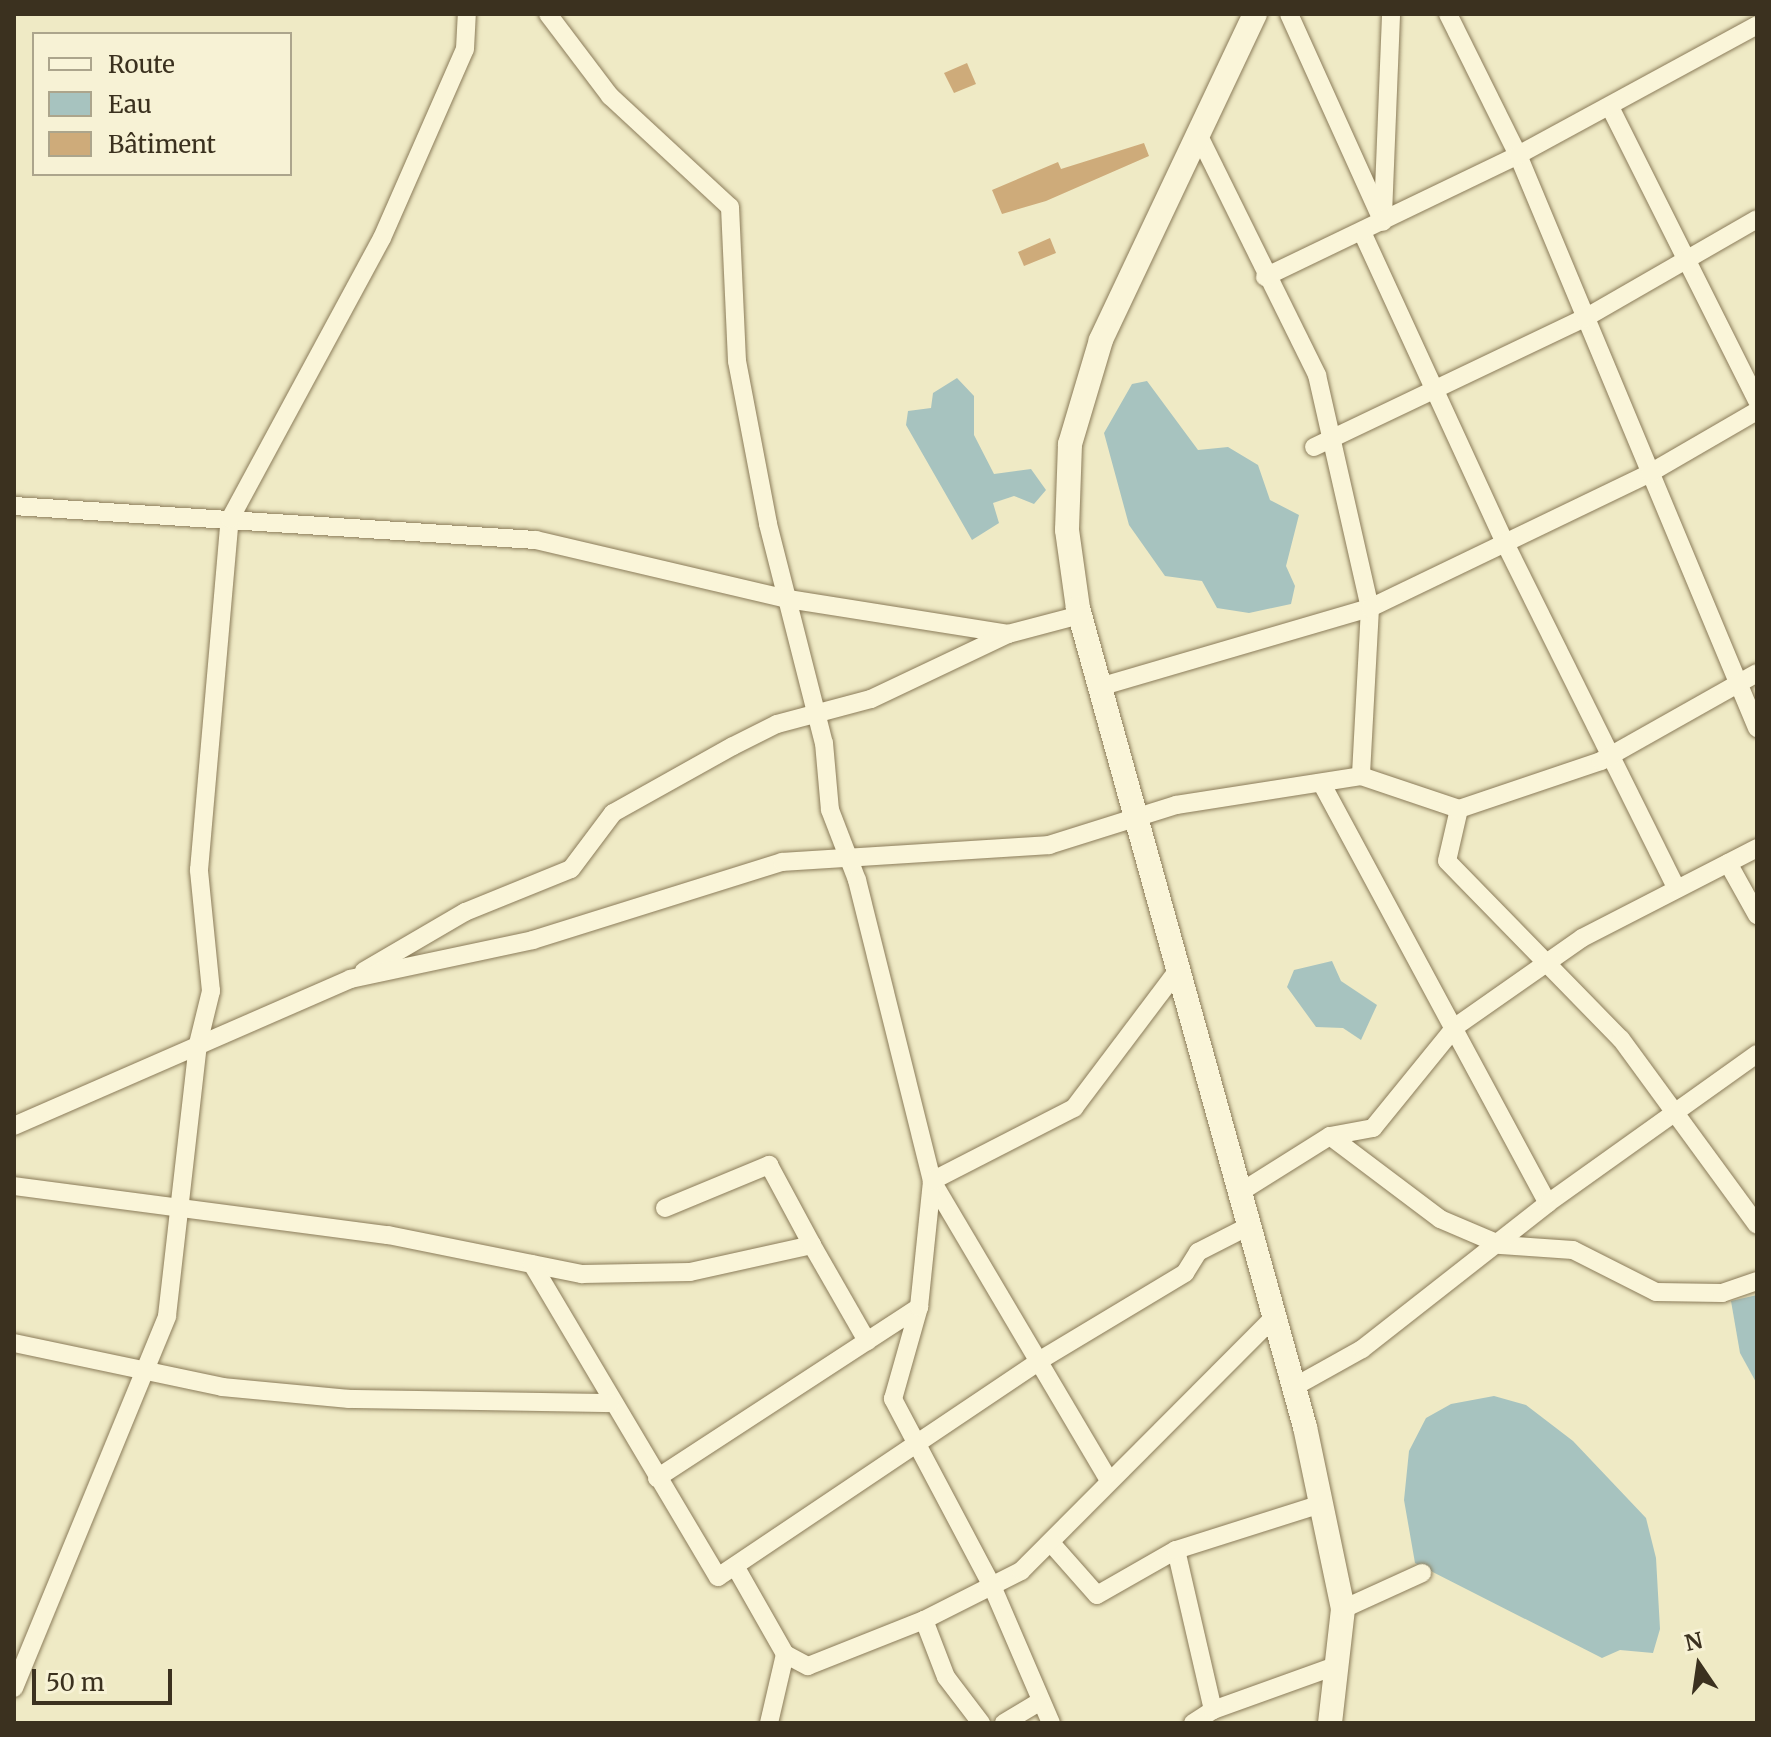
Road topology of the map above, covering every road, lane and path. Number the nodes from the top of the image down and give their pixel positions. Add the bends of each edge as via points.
1 (467, 14) edge
2 (548, 14) edge
3 (1255, 14) edge
4 (1289, 14) edge
5 (1391, 14) edge
6 (1448, 14) edge
7 (1751, 14) edge
8 (1757, 25) edge
9 (1610, 107) junction
10 (1199, 136) junction
11 (1518, 155) junction
12 (1757, 219) edge
13 (1383, 222) junction
14 (1362, 232) junction
15 (1685, 261) junction
16 (1265, 277) junction
17 (1585, 318) junction
18 (1436, 388) junction
19 (1757, 400) edge
20 (1757, 411) edge
21 (1333, 438) junction
22 (1314, 447) dead end
23 (1650, 473) junction
24 (14, 506) edge
25 (230, 519) junction
26 (1505, 543) junction
27 (788, 599) junction
28 (1370, 608) junction
29 (1080, 615) junction
30 (1008, 634) junction
31 (1757, 673) edge
32 (1738, 682) junction
33 (1099, 687) junction
34 (817, 711) junction
35 (1757, 728) edge
36 (1615, 753) junction
37 (1361, 776) junction
38 (1323, 786) junction
39 (1459, 809) junction
40 (1141, 820) junction
41 (1757, 848) edge
42 (845, 856) junction
43 (1728, 863) junction
44 (1677, 889) junction
45 (1757, 915) edge
46 (1542, 966) junction
47 (1178, 970) junction
48 (350, 979) junction
49 (1455, 1027) junction
50 (198, 1044) junction
51 (1757, 1054) edge
52 (1676, 1118) junction
53 (14, 1126) edge
54 (1330, 1136) junction
55 (932, 1181) junction
56 (14, 1186) edge
57 (1239, 1193) junction
58 (1548, 1203) junction
59 (665, 1208) dead end
60 (183, 1213) junction
61 (1757, 1225) edge
62 (1247, 1227) junction
63 (812, 1245) junction
64 (1501, 1245) junction
65 (532, 1264) junction
66 (1757, 1281) edge
67 (919, 1307) junction
68 (1270, 1321) junction
69 (867, 1341) junction
70 (14, 1343) edge
71 (1042, 1359) junction
72 (142, 1373) junction
73 (1294, 1387) junction
74 (610, 1403) junction
75 (919, 1441) junction
76 (657, 1478) junction
77 (1108, 1479) junction
78 (1318, 1505) junction
79 (1051, 1543) junction
80 (1176, 1550) junction
81 (735, 1566) junction
82 (1422, 1573) dead end
83 (992, 1586) junction
84 (1343, 1609) junction
85 (924, 1620) junction
86 (785, 1654) junction
87 (1335, 1666) junction
88 (14, 1688) edge
89 (1037, 1703) junction
90 (1213, 1710) junction
91 (769, 1723) edge
92 (981, 1723) edge
93 (1004, 1723) edge
94 (1030, 1723) edge
95 (1051, 1723) edge
96 (1193, 1723) edge
97 (1330, 1723) edge

1 - 25 street via 465,49 382,238
2 - 27 street via 610,96 730,207 737,361
3 - 10 street
4 - 13 street
5 - 13 street
6 - 11 street
7 - 8 street
8 - 9 street
9 - 11 street
9 - 15 street
10 - 16 street
10 - 29 street via 1101,340 1070,444 1067,530
11 - 13 street
11 - 17 street
12 - 15 street
13 - 14 street
14 - 16 street
14 - 18 street
15 - 17 street
15 - 19 street
16 - 21 street via 1317,375
17 - 18 street
17 - 23 street
18 - 21 street
18 - 26 street
20 - 23 street
21 - 22 street
21 - 28 street
23 - 26 street
23 - 32 street
24 - 25 street
25 - 27 street via 351,533 536,540
25 - 50 street via 199,870 211,991
26 - 28 street
26 - 36 street
27 - 30 street
27 - 34 street
28 - 33 street
28 - 37 street
29 - 30 street
29 - 33 street
30 - 34 street via 871,699
31 - 32 street
32 - 35 street
32 - 36 street
33 - 40 street
34 - 42 street via 830,810
34 - 48 street via 777,724 613,813 571,869 465,912
36 - 39 street
36 - 44 street
37 - 38 street
37 - 39 street
38 - 40 street via 1176,805
38 - 49 street
39 - 46 street via 1447,861
40 - 42 street via 1049,845
40 - 47 street
41 - 43 street
42 - 48 street via 782,862 533,940
42 - 55 street via 857,880
43 - 44 street
43 - 45 street
44 - 46 street
46 - 49 street
46 - 52 street via 1621,1039
47 - 55 street via 1074,1108
47 - 57 street
48 - 50 street
49 - 54 street via 1373,1128
49 - 58 street
50 - 53 street
50 - 60 street
51 - 52 street
52 - 58 street
52 - 61 street
54 - 57 street
54 - 64 street via 1440,1219
55 - 67 street
55 - 71 street
56 - 60 street
57 - 62 street
58 - 64 street
59 - 63 street via 769,1165
60 - 65 street via 388,1235
60 - 72 street via 167,1316
62 - 68 street
62 - 71 street
63 - 65 street via 690,1272 582,1274
63 - 69 street
64 - 66 street via 1573,1250 1656,1292 1722,1293
64 - 73 street via 1362,1349
65 - 74 street
67 - 69 street
67 - 75 street via 893,1399
68 - 73 street
68 - 77 street
69 - 76 street
70 - 72 street
71 - 75 street
71 - 77 street
72 - 74 street via 349,1399
72 - 88 street
73 - 78 street
74 - 76 street
75 - 81 street
75 - 83 street
76 - 81 street via 718,1577
77 - 79 street
78 - 80 street
78 - 84 street
79 - 80 street via 1097,1595
79 - 83 street
80 - 90 street
81 - 86 street
82 - 84 street
83 - 85 street
83 - 89 street
84 - 87 street
85 - 86 street via 808,1666
85 - 92 street via 946,1677
86 - 91 street
87 - 90 street
87 - 97 street
89 - 93 street
89 - 94 street
89 - 95 street
90 - 96 street

